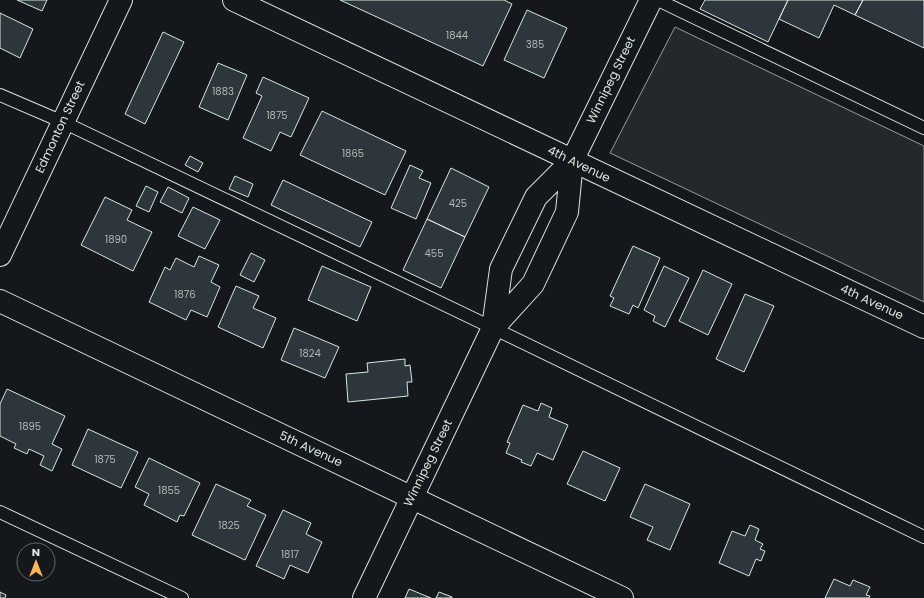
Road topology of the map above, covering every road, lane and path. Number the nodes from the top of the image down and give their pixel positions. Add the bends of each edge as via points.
1 (121, 0) edge
2 (234, 0) edge
3 (651, 0) edge
4 (658, 0) edge
5 (0, 95) edge
6 (63, 122) junction
7 (924, 128) edge
8 (572, 161) junction
9 (0, 255) edge
10 (0, 301) edge
11 (924, 327) edge
12 (493, 328) junction
13 (412, 497) junction
14 (0, 512) edge
15 (924, 537) edge
16 (182, 598) edge
17 (364, 598) edge
18 (622, 598) edge

1 - 6 street, Edmonton Street
2 - 8 street, 4th Avenue
3 - 8 street, Winnipeg Street
4 - 7 lane
5 - 6 lane
6 - 9 street, Edmonton Street
6 - 12 lane
8 - 11 street, 4th Avenue
8 - 12 street, Winnipeg Street via 567,212 533,284
8 - 12 street, Winnipeg Street via 536,197 501,269
10 - 13 street, 5th Avenue
12 - 13 street, Winnipeg Street
12 - 15 lane
13 - 17 street, Winnipeg Street
13 - 18 street, 5th Avenue
14 - 16 lane

